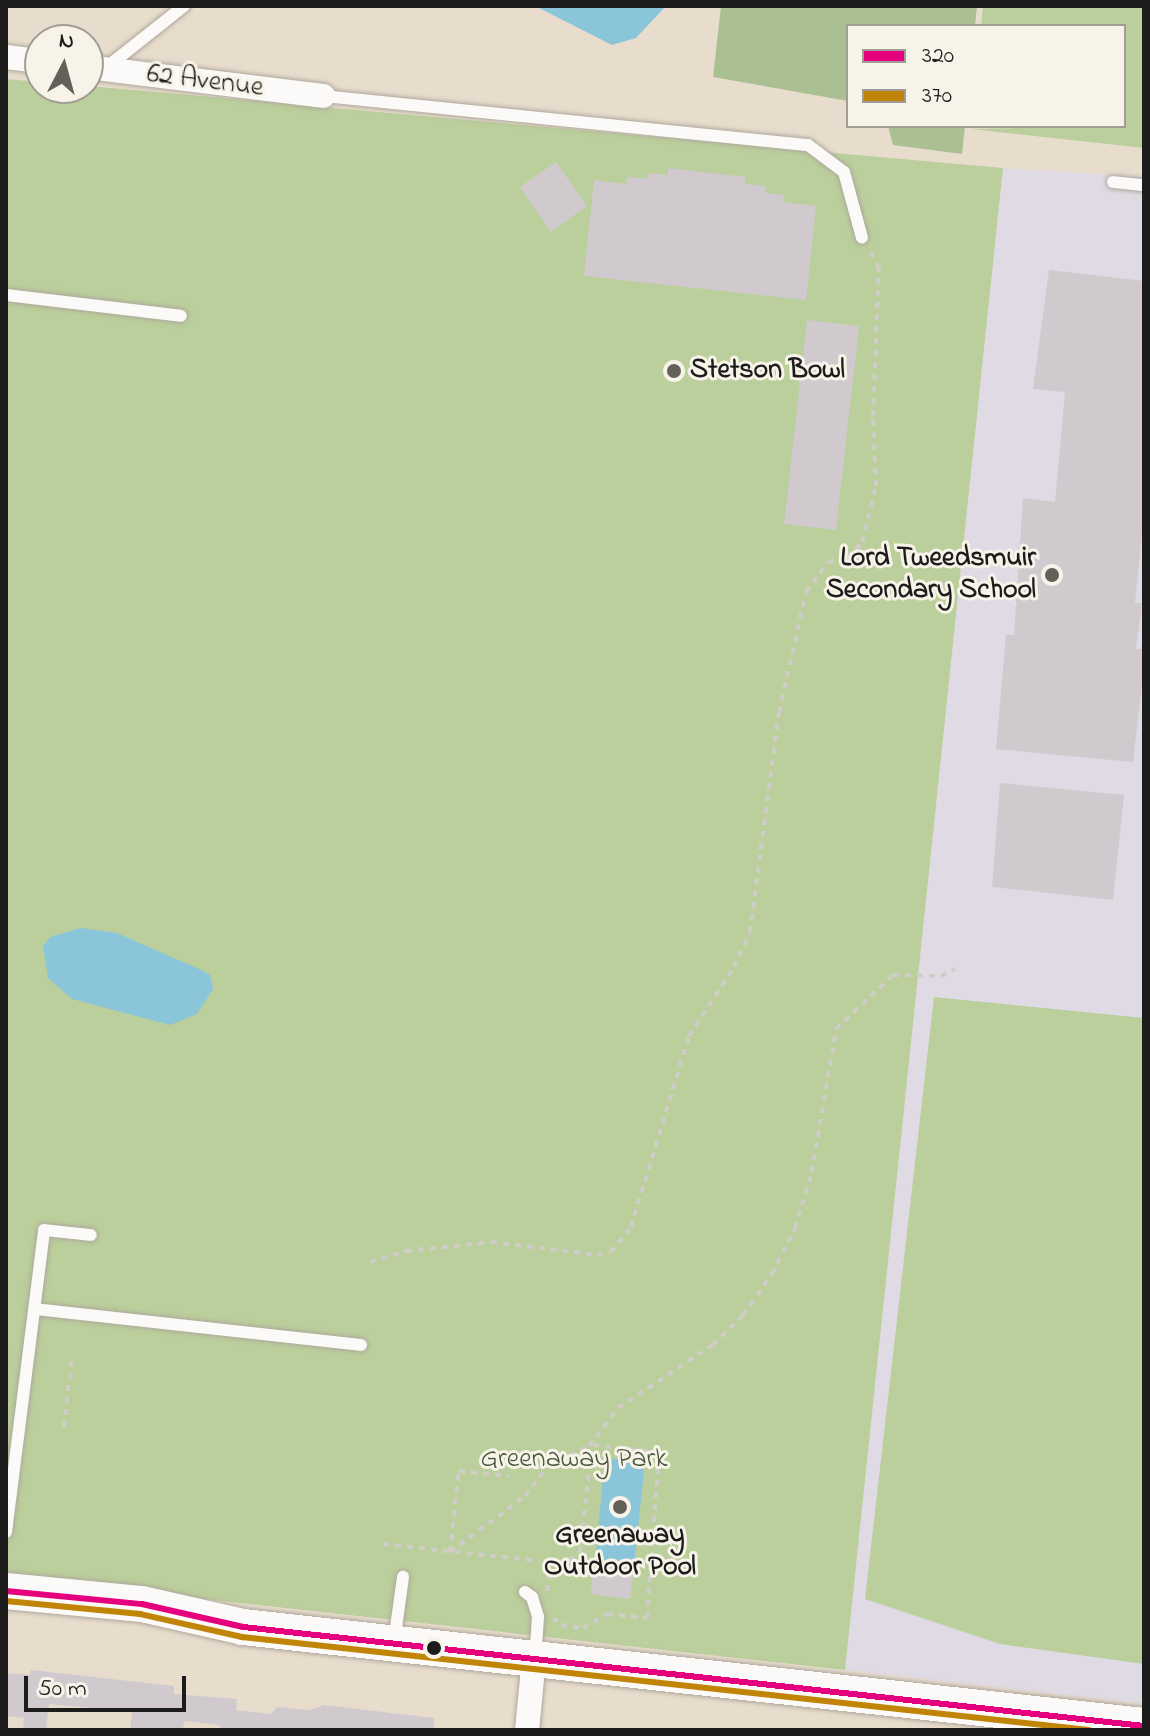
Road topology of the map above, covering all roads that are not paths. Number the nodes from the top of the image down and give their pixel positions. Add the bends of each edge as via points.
1 (184, 6) edge
2 (104, 62) edge
3 (104, 69) edge
4 (323, 96) joint
5 (1113, 182) dead end
6 (1144, 185) edge
7 (862, 238) road end
8 (6, 295) edge
9 (181, 316) dead end
10 (91, 1235) dead end
11 (35, 1309) junction
12 (361, 1345) dead end
13 (12, 1428) edge
14 (6, 1532) edge
15 (403, 1577) dead end
16 (6, 1591) edge
17 (525, 1592) dead end
18 (6, 1614) edge
19 (243, 1627) junction
20 (394, 1643) junction
21 (534, 1659) junction
22 (1144, 1726) edge
23 (527, 1730) edge

1 - 2 lane
3 - 4 street, 62 Avenue
4 - 7 lane via 808,145 844,172
5 - 6 lane
8 - 9 lane
10 - 11 lane via 44,1230
11 - 12 lane
11 - 13 lane
13 - 14 lane
15 - 20 lane
16 - 19 main road via 142,1604
17 - 21 lane via 538,1617
18 - 19 main road via 140,1628
19 - 20 main road
20 - 21 main road
21 - 22 main road
21 - 23 street

